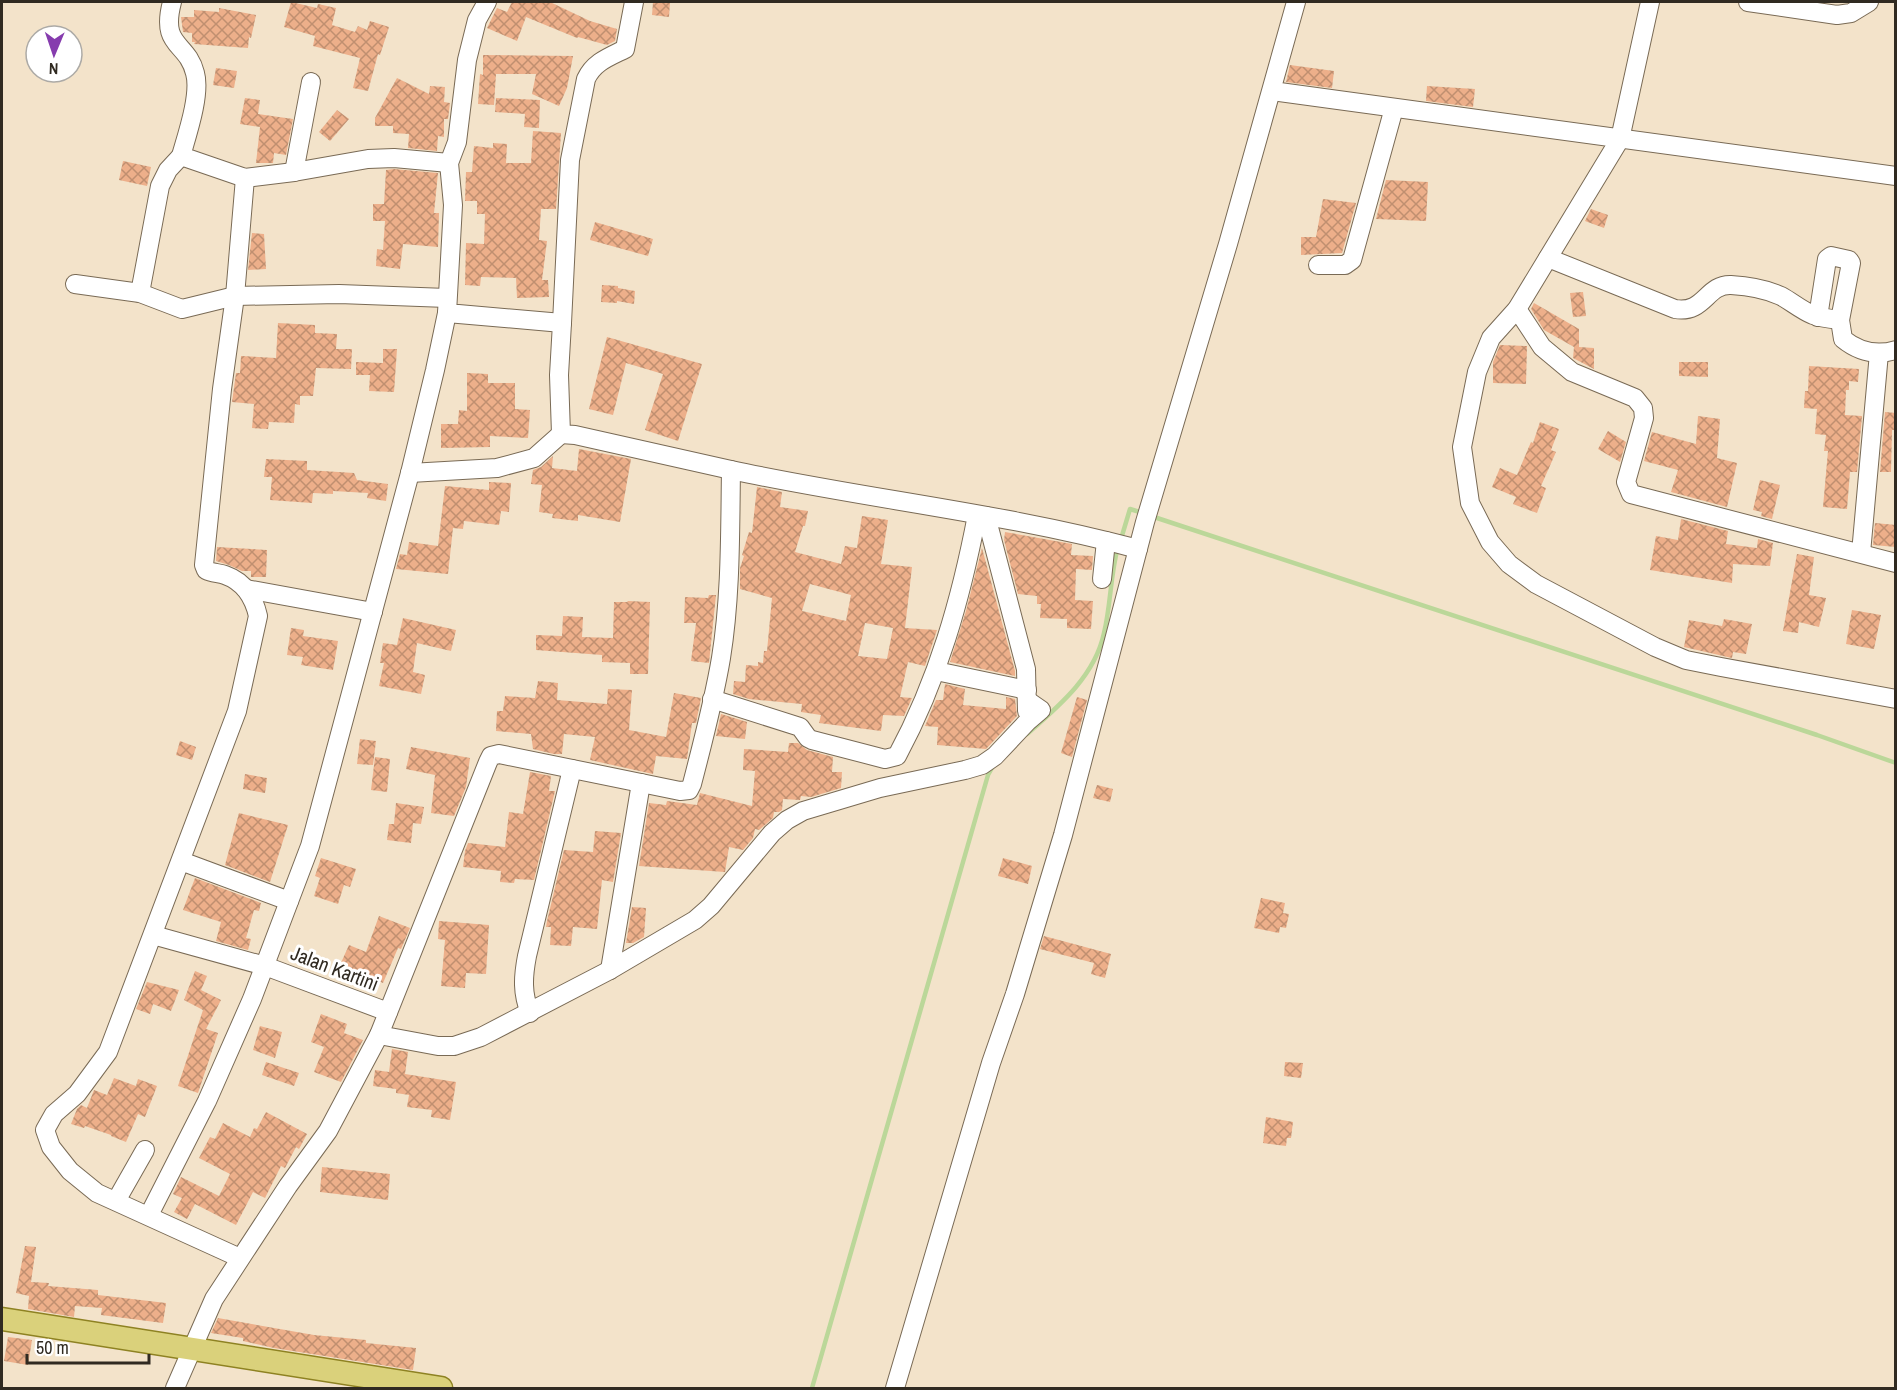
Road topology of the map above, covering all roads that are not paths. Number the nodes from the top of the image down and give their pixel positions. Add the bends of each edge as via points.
1 (172, 2) edge
2 (487, 2) edge
3 (634, 2) edge
4 (1296, 2) edge
5 (1650, 2) edge
6 (1748, 2) edge
7 (1869, 2) edge
8 (311, 82) dead end
9 (1272, 91) junction
10 (1394, 108) junction
11 (1620, 139) junction
12 (181, 156) junction
13 (449, 163) junction
14 (294, 172) junction
15 (1896, 176) edge
16 (245, 178) junction
17 (1548, 258) junction
18 (1318, 265) dead end
19 (75, 284) dead end
20 (140, 292) junction
21 (236, 296) junction
22 (447, 306) junction
23 (1517, 309) junction
24 (1818, 317) junction
25 (1840, 320) junction
26 (562, 323) junction
27 (1887, 352) edge
28 (561, 434) junction
29 (731, 470) junction
30 (410, 473) junction
31 (982, 516) junction
32 (1121, 545) junction
33 (1861, 553) junction
34 (1896, 563) edge
35 (1102, 579) dead end
36 (246, 589) junction
37 (373, 612) junction
38 (936, 671) junction
39 (1028, 695) junction
40 (712, 699) junction
41 (1896, 699) edge
42 (572, 769) junction
43 (641, 783) junction
44 (181, 861) junction
45 (290, 901) junction
46 (153, 935) junction
47 (266, 966) junction
48 (610, 970) junction
49 (388, 1012) junction
50 (530, 1013) junction
51 (379, 1035) junction
52 (145, 1150) dead end
53 (116, 1201) junction
54 (149, 1215) junction
55 (240, 1258) junction
56 (2, 1319) edge
57 (194, 1350) junction
58 (175, 1389) edge
59 (441, 1389) edge
60 (896, 1389) edge

1 - 12 street via 171,37 190,61 196,77 193,111
2 - 13 street via 477,20 467,60 457,142
3 - 26 street via 625,49 599,62 586,79 570,160
4 - 9 street
5 - 11 street
6 - 7 street via 1837,15 1851,13
8 - 14 street
9 - 10 street
9 - 32 street via 1147,516
10 - 11 street
10 - 18 street via 1352,260 1345,266
11 - 15 street
11 - 17 street
12 - 16 street
12 - 20 street via 160,186
13 - 14 street via 368,159
13 - 22 street via 453,205
14 - 16 street
16 - 21 street
17 - 23 street
17 - 24 street via 1675,309 1690,310 1729,285 1778,295
19 - 20 street
20 - 21 street via 182,309
21 - 22 street via 339,294
21 - 36 street via 204,565 206,570 228,576
22 - 26 street
22 - 30 street
23 - 33 street via 1542,347 1572,372 1635,398 1643,408 1644,418 1626,482 1630,494
23 - 41 street via 1491,338 1477,372 1462,447 1470,503 1490,542 1509,564 1546,590 1686,660
24 - 25 street
24 - 25 street via 1827,259 1831,256 1851,264
25 - 27 street via 1843,339 1857,348
26 - 28 street
27 - 33 street
28 - 29 street
28 - 30 street via 534,458 497,468
29 - 31 street
29 - 40 street via 727,608
30 - 37 street
31 - 32 street
31 - 38 street
31 - 39 street via 1026,669
32 - 35 street
32 - 60 street via 1063,835 991,1063
33 - 34 street
36 - 37 street
36 - 44 street via 258,616 237,711
37 - 45 street via 310,846
38 - 39 street
38 - 40 street via 899,754 891,759 810,739 800,727
39 - 48 street via 1041,710 982,765 880,788 803,811 772,833 695,920
40 - 43 street via 689,790
42 - 43 street
42 - 49 street via 499,754 491,756
42 - 50 street via 523,979
43 - 48 street
44 - 45 street
44 - 46 street
45 - 47 street
46 - 47 street, Jalan Kartini
46 - 53 street via 108,1053 77,1094 54,1114 45,1130 51,1147 70,1171 97,1193
47 - 49 street, Jalan Kartini
47 - 54 street via 207,1101
48 - 50 street
49 - 51 street
50 - 51 street via 454,1046
51 - 55 street via 328,1131
52 - 53 street
53 - 54 street
54 - 55 street
55 - 57 street via 214,1299
56 - 57 main road
57 - 58 street
57 - 59 main road

